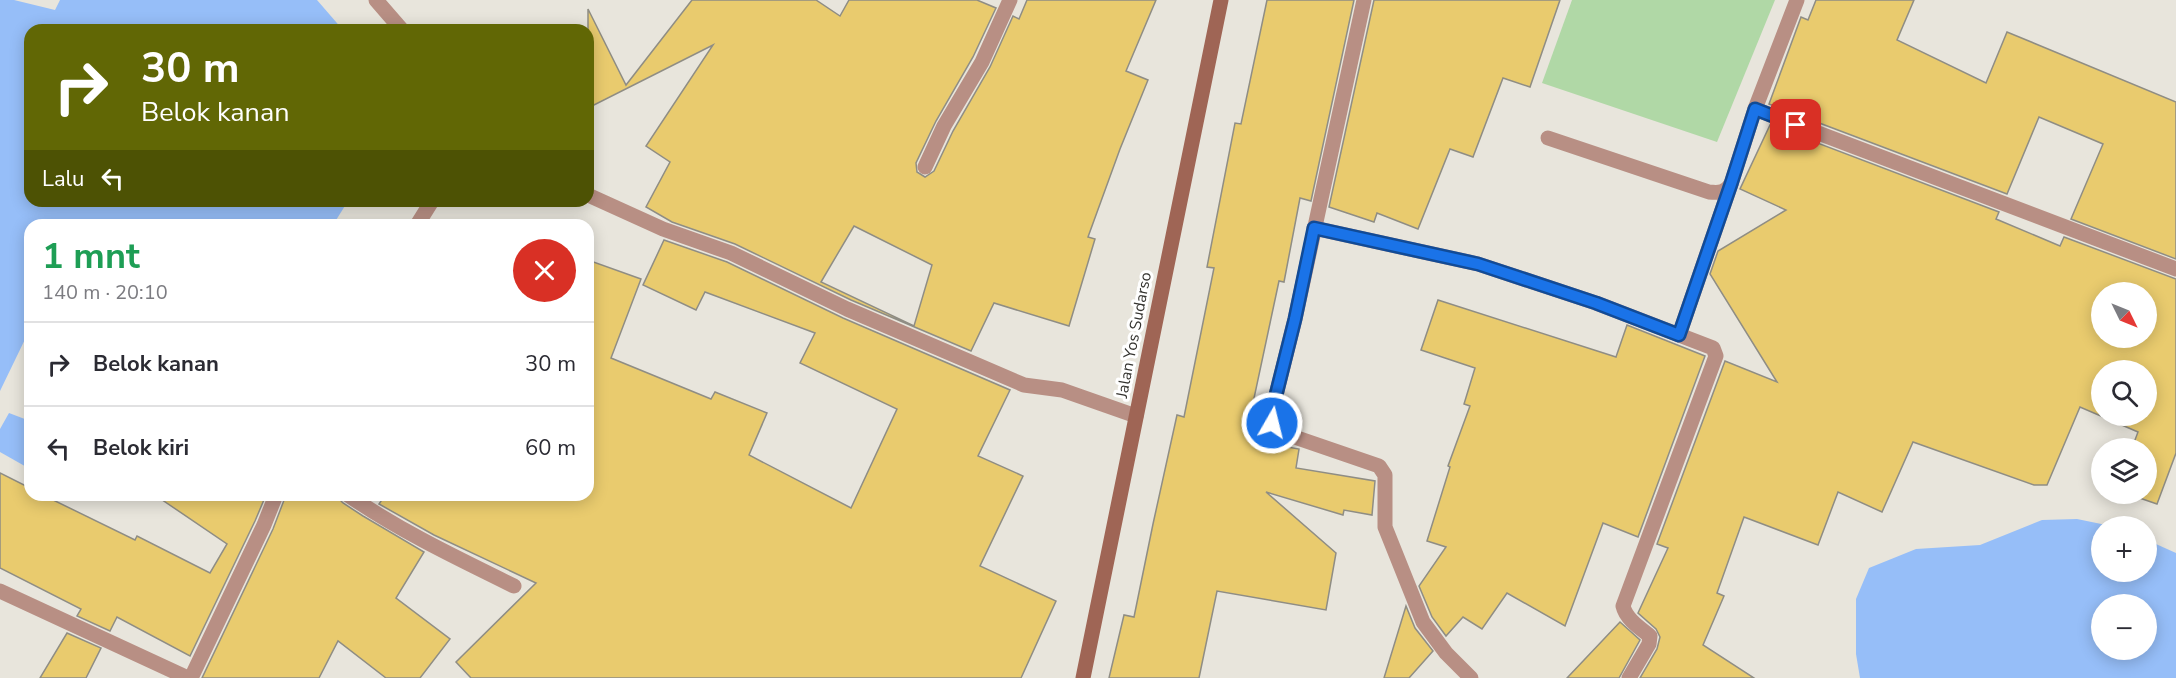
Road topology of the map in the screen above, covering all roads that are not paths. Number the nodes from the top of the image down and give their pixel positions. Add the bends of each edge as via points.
1 (376, 0) edge
2 (1010, 0) edge
3 (1221, 0) edge
4 (1364, 0) edge
5 (1797, 0) edge
6 (397, 24) edge
7 (1755, 109) junction
8 (1548, 138) dead end
9 (925, 167) dead end
10 (1731, 184) junction
11 (594, 198) edge
12 (1314, 228) junction
13 (2176, 269) edge
14 (1679, 335) junction
15 (1136, 416) junction
16 (274, 501) edge
17 (356, 501) edge
18 (514, 586) dead end
19 (0, 591) edge
20 (190, 678) edge
21 (1083, 678) edge
22 (1471, 678) edge
23 (1629, 678) edge

1 - 6 street
2 - 9 street via 982,62
3 - 15 street, Jalan Yos Sudarso
4 - 12 street
5 - 7 street
7 - 10 street
7 - 13 street
8 - 10 street via 1709,192 1719,193
10 - 14 street
11 - 15 street via 663,229 731,253 847,309 1024,385 1062,390
12 - 14 street via 1478,264
12 - 22 street via 1272,423 1277,430 1384,471 1385,527 1423,622
14 - 23 street via 1713,348 1716,356 1623,606 1631,620 1650,636 1650,644
15 - 21 street, Jalan Yos Sudarso
16 - 20 street
17 - 18 street via 443,552
19 - 20 street

